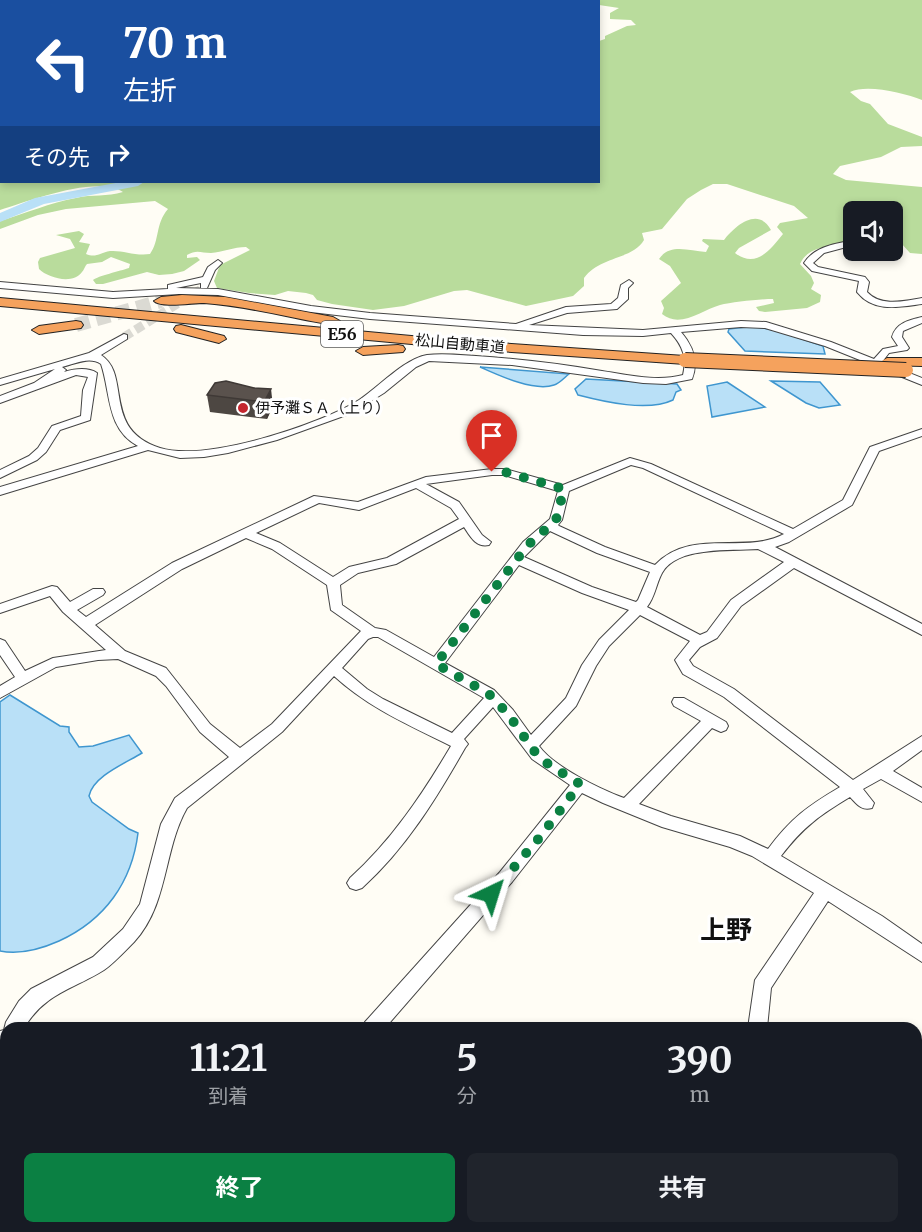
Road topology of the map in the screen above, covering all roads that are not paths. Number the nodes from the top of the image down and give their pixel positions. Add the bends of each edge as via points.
1 (843, 245) edge
2 (218, 263) dead end
3 (629, 283) dead end
4 (0, 285) edge
5 (105, 294) junction
6 (0, 295) edge
7 (161, 301) tunnel mouth
8 (922, 302) edge
9 (0, 304) edge
10 (922, 320) edge
11 (76, 325) tunnel mouth
12 (513, 328) junction
13 (39, 330) dead end
14 (673, 330) junction
15 (124, 337) tunnel mouth
16 (219, 339) dead end
17 (541, 343) junction
18 (363, 351) dead end
19 (94, 356) junction
20 (685, 356) junction
21 (922, 362) edge
22 (881, 363) junction
23 (922, 371) edge
24 (0, 382) edge
25 (922, 382) edge
26 (38, 385) junction
27 (0, 400) edge
28 (922, 432) edge
29 (147, 447) junction
30 (0, 475) edge
31 (417, 484) junction
32 (564, 489) junction
33 (0, 491) edge
34 (466, 520) junction
35 (552, 525) junction
36 (246, 532) junction
37 (794, 534) junction
38 (485, 542) dead end
39 (757, 543) junction
40 (517, 559) junction
41 (793, 562) junction
42 (657, 570) junction
43 (333, 583) junction
44 (98, 591) dead end
45 (638, 608) junction
46 (0, 609) edge
47 (68, 609) junction
48 (86, 624) junction
49 (922, 630) edge
50 (372, 632) junction
51 (702, 642) junction
52 (0, 644) edge
53 (120, 654) junction
54 (436, 664) junction
55 (334, 669) junction
56 (23, 678) junction
57 (0, 693) edge
58 (493, 698) junction
59 (680, 702) dead end
60 (455, 740) junction
61 (922, 742) edge
62 (532, 744) junction
63 (240, 757) junction
64 (881, 771) junction
65 (580, 784) junction
66 (852, 789) junction
67 (922, 796) edge
68 (866, 803) dead end
69 (627, 806) junction
70 (771, 859) junction
71 (356, 883) dead end
72 (824, 892) junction
73 (922, 954) edge
74 (16, 1022) edge
75 (377, 1022) edge
76 (758, 1022) edge

1 - 8 street via 814,254 808,263 815,269 862,279 862,292 874,302
2 - 5 street via 205,284 196,280
3 - 12 street via 624,287 623,299 614,307 567,310
4 - 5 street
5 - 12 street via 218,292 311,309
6 - 17 highway, 松山自動車道 / E56
7 - 17 highway via 220,300 341,323
9 - 16 highway via 170,327
9 - 20 highway, 松山自動車道 / E56 via 455,344
10 - 22 street via 899,330 897,338 904,348 886,351
11 - 13 highway
12 - 14 street via 612,333
14 - 22 street via 766,325
14 - 29 street via 686,343 692,357 688,377 678,380 428,358 410,366 349,410 264,441 201,454
15 - 19 street
17 - 20 highway, 松山自動車道 / E56
18 - 20 highway
19 - 24 street
19 - 26 street
19 - 29 street via 105,362 115,409 124,429
20 - 22 highway, 松山自動車道 / E56
20 - 23 highway, 松山自動車道 / E56, bridge
21 - 22 highway, 松山自動車道 / E56
22 - 25 street
26 - 27 street
26 - 30 street via 75,372 92,374 86,418 56,428 33,458
28 - 37 street via 874,449 848,502
29 - 33 street
31 - 32 street via 441,477 505,472
31 - 34 street via 447,499
31 - 36 street via 359,506 318,499
32 - 35 street
32 - 37 street via 630,461 638,462
34 - 38 street
34 - 43 street via 391,561 354,570
35 - 40 street
35 - 42 street via 601,550
36 - 43 street via 275,545
36 - 48 street via 177,566
37 - 39 street via 773,544
39 - 41 street
39 - 42 street via 682,551 670,556
40 - 45 street
40 - 54 street
41 - 49 street
41 - 51 street via 736,603
42 - 45 street
43 - 50 street via 336,607
44 - 47 street
45 - 51 street
45 - 62 street via 589,665 571,702
46 - 47 street via 52,590
47 - 48 street
48 - 53 street
50 - 54 street via 381,633
50 - 55 street via 363,636
51 - 66 street via 695,644 682,660 688,670 729,693
52 - 56 street
53 - 56 street via 53,663
53 - 63 street via 161,672 204,728
54 - 58 street
55 - 60 street via 378,703
55 - 63 street via 277,728
56 - 57 street
58 - 60 street
58 - 62 street
59 - 69 street via 716,723
60 - 71 street via 460,744 426,804 383,858
61 - 64 street
62 - 65 street via 537,755
63 - 74 street via 181,803 174,813 147,907 129,935 99,963 38,995
64 - 66 street
64 - 67 street
65 - 69 street
65 - 75 street via 506,877
66 - 68 street
66 - 70 street via 810,813 789,833
69 - 70 street via 734,841
70 - 72 street
72 - 73 street via 876,921
72 - 76 street via 762,986

